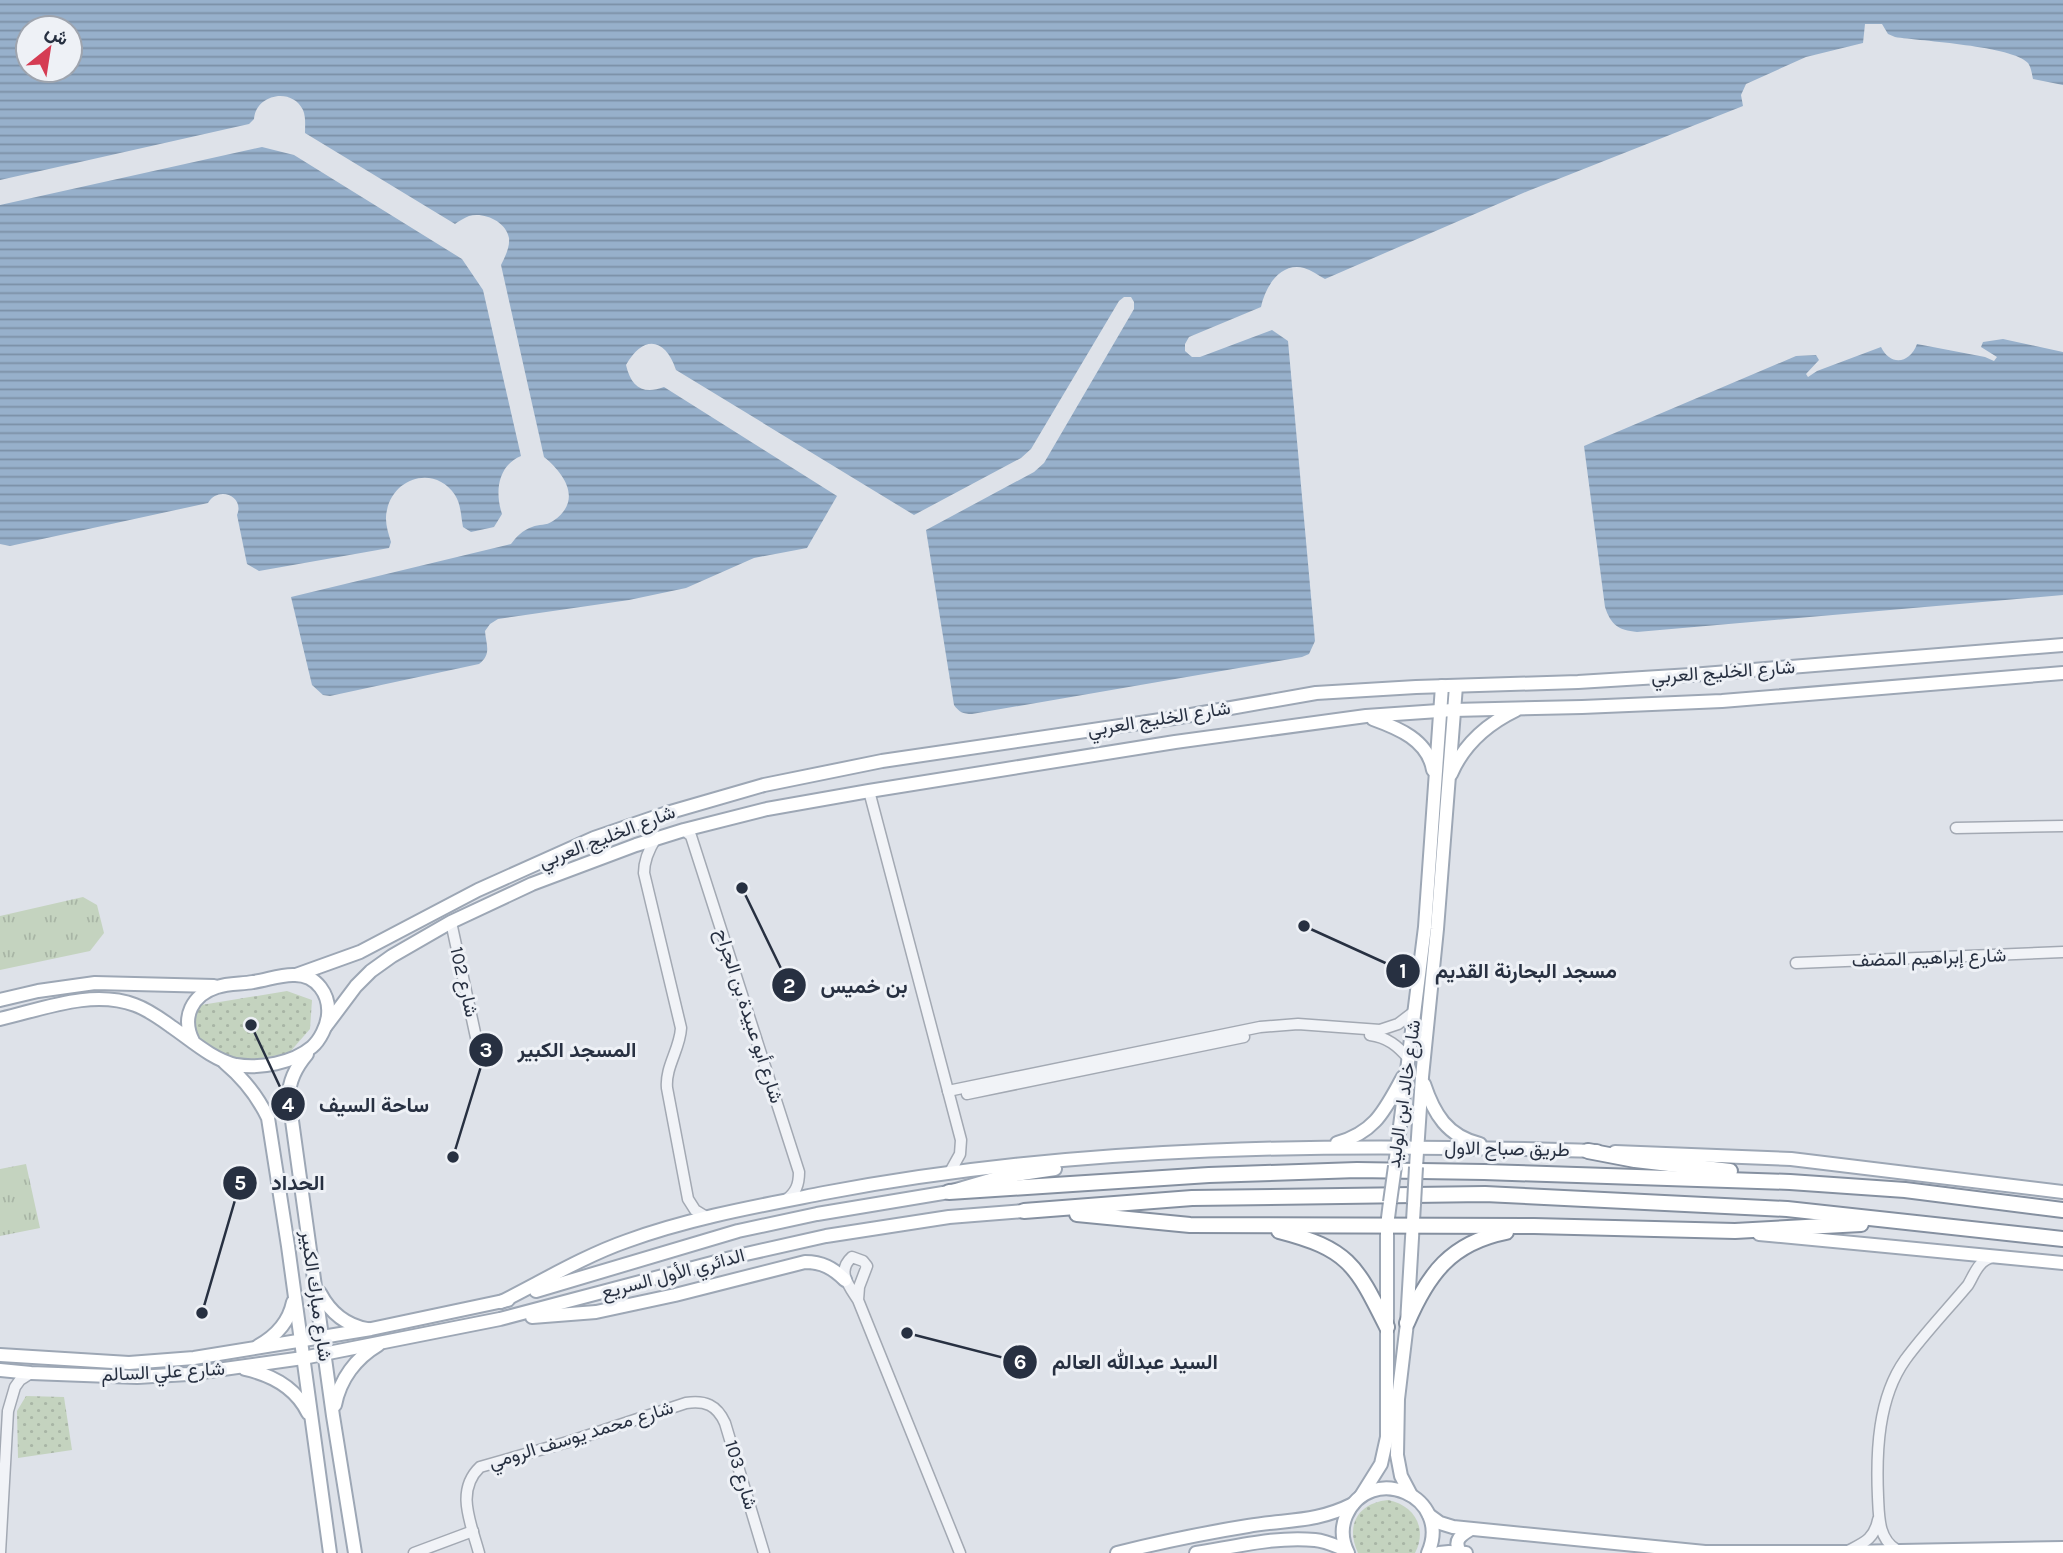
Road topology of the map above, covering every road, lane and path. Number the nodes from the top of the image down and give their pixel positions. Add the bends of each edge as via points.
1 (2063, 645) edge
2 (2063, 673) edge
3 (1442, 686) junction
4 (1456, 686) junction
5 (1520, 708) junction
6 (1447, 711) junction
7 (1366, 716) junction
8 (1442, 781) junction
9 (869, 791) junction
10 (2063, 826) edge
11 (1956, 828) dead end
12 (684, 830) junction
13 (656, 838) junction
14 (450, 922) junction
15 (2063, 952) edge
16 (1796, 963) dead end
17 (296, 975) junction
18 (218, 986) junction
19 (0, 1000) edge
20 (1415, 1011) junction
21 (0, 1019) edge
22 (326, 1026) junction
23 (1374, 1033) junction
24 (193, 1041) junction
25 (477, 1042) dead end
26 (314, 1045) junction
27 (222, 1060) junction
28 (1408, 1065) junction
29 (1422, 1077) junction
30 (948, 1094) junction
31 (1323, 1146) junction
32 (1397, 1146) junction
33 (1418, 1147) junction
34 (1493, 1148) junction
35 (1192, 1150) junction
36 (1588, 1151) junction
37 (950, 1172) junction
38 (277, 1173) junction
39 (1790, 1182) junction
40 (949, 1192) junction
41 (2063, 1192) edge
42 (302, 1197) junction
43 (785, 1201) junction
44 (1041, 1210) junction
45 (2063, 1210) edge
46 (1024, 1211) joint
47 (708, 1218) junction
48 (1902, 1222) junction
49 (1257, 1226) junction
50 (1387, 1226) junction
51 (1412, 1226) junction
52 (1534, 1226) junction
53 (1735, 1231) junction
54 (2063, 1239) edge
55 (1955, 1252) junction
56 (1997, 1256) junction
57 (2063, 1263) edge
58 (1972, 1274) junction
59 (845, 1280) junction
60 (316, 1284) junction
61 (294, 1294) junction
62 (859, 1300) junction
63 (500, 1302) junction
64 (500, 1319) junction
65 (1407, 1323) junction
66 (1387, 1327) junction
67 (371, 1329) junction
68 (322, 1338) junction
69 (301, 1341) junction
70 (383, 1342) junction
71 (242, 1350) junction
72 (325, 1354) junction
73 (0, 1355) edge
74 (303, 1358) junction
75 (231, 1369) junction
76 (0, 1370) edge
77 (31, 1373) junction
78 (708, 1404) joint
79 (333, 1416) junction
80 (311, 1420) junction
81 (1411, 1494) junction
82 (1357, 1500) junction
83 (1429, 1515) junction
84 (1879, 1516) junction
85 (1289, 1522) junction
86 (1471, 1529) junction
87 (473, 1531) junction
88 (1293, 1540) junction
89 (2063, 1548) edge
90 (1897, 1550) junction
91 (1347, 1551) edge
92 (1460, 1552) edge
93 (1846, 1552) edge
94 (0, 1553) edge
95 (330, 1553) edge
96 (355, 1553) edge
97 (414, 1553) edge
98 (479, 1553) edge
99 (764, 1553) edge
100 (960, 1553) edge
101 (1117, 1553) edge
102 (1196, 1553) edge
103 (1428, 1553) edge
104 (1439, 1553) edge
105 (1466, 1553) edge

1 - 4 main road, شارع الخليج العربي via 1691,675
2 - 5 main road, شارع الخليج العربي via 1722,701
3 - 4 main road, شارع الخليج العربي
3 - 6 main road, شارع خالد ابن الوليد
3 - 17 main road, شارع الخليج العربي via 1316,694 882,761 764,785 594,838 478,890 360,952
4 - 6 main road, شارع خالد ابن الوليد
5 - 6 main road, شارع الخليج العربي
5 - 8 main road via 1480,733
6 - 7 main road, شارع الخليج العربي
6 - 8 main road, شارع خالد ابن الوليد
7 - 8 main road via 1410,735
7 - 9 main road, شارع الخليج العربي
8 - 20 main road, شارع خالد ابن الوليد
8 - 29 main road, شارع خالد ابن الوليد via 1437,929
9 - 12 main road, شارع الخليج العربي
9 - 30 street
10 - 11 street
12 - 13 main road, شارع الخليج العربي
12 - 43 street, شارع أبو عبيدة بن الجراح via 691,836 799,1172 794,1194
13 - 14 main road, شارع الخليج العربي via 532,884
13 - 47 street via 644,873 681,1028 667,1088 688,1199
14 - 22 main road, شارع الخليج العربي via 371,971
14 - 25 street, شارع 102
15 - 16 street, شارع إبراهيم المضف
17 - 18 main road
17 - 22 main road via 317,983 326,994
18 - 19 main road via 95,983
18 - 24 main road via 198,997 190,1009 187,1028
20 - 23 street
20 - 28 main road, شارع خالد ابن الوليد
21 - 24 main road via 74,1002 120,1001 148,1011
22 - 26 main road
23 - 28 street via 1393,1043
23 - 30 street via 1298,1024 1260,1027
24 - 27 main road
26 - 27 main road via 295,1058 273,1063 237,1065
26 - 42 main road, شارع مبارك الكبير via 295,1070 289,1092
27 - 38 main road, شارع مبارك الكبير via 260,1100 268,1118
28 - 31 main road via 1383,1114 1367,1130
28 - 32 main road, شارع خالد ابن الوليد
29 - 33 main road, شارع خالد ابن الوليد
29 - 34 main road via 1445,1126 1466,1141
30 - 37 street via 961,1147
31 - 32 main road, طريق صباح الاول
31 - 35 main road, طريق صباح الاول
32 - 33 main road, طريق صباح الاول
32 - 50 main road, شارع خالد ابن الوليد, bridge
33 - 34 main road, طريق صباح الاول
33 - 51 main road, شارع خالد ابن الوليد, bridge
34 - 36 main road, طريق صباح الاول
35 - 37 main road, طريق صباح الاول
35 - 40 main road, الدائري الأول السريع via 997,1178
36 - 39 highway
36 - 41 main road, طريق صباح الاول via 1791,1159
37 - 43 main road, الدائري الأول السريع
38 - 42 main road via 280,1158 292,1160
38 - 61 main road, شارع مبارك الكبير
39 - 40 highway, طريق صباح الاول via 1357,1170
39 - 45 highway, طريق صباح الاول
40 - 63 main road, الدائري الأول السريع via 738,1231
42 - 60 main road, شارع مبارك الكبير
43 - 47 main road, الدائري الأول السريع
44 - 46 highway
44 - 48 highway via 1192,1198 1485,1194 1787,1209
44 - 49 highway via 1190,1225
46 - 64 main road, الدائري الأول السريع via 826,1236
47 - 63 main road, الدائري الأول السريع via 610,1247
48 - 53 highway
48 - 54 highway
49 - 50 highway
49 - 66 highway via 1310,1240 1343,1257 1360,1276
50 - 51 highway
50 - 66 main road, شارع خالد ابن الوليد
51 - 52 highway
51 - 65 main road, شارع خالد ابن الوليد
52 - 53 highway
52 - 65 highway via 1482,1237 1458,1251 1429,1279
53 - 55 main road
55 - 56 main road
55 - 58 street via 1964,1257
56 - 57 main road
56 - 58 street
58 - 84 street via 1904,1362 1891,1390 1878,1444
59 - 62 street
59 - 62 street via 847,1261 852,1257 863,1261 867,1266
59 - 64 main road via 825,1265 805,1262 596,1312
60 - 67 main road via 325,1303 341,1318
60 - 68 main road, شارع مبارك الكبير
61 - 69 main road, شارع مبارك الكبير
61 - 71 main road via 292,1308 278,1332 256,1347
62 - 100 street
63 - 67 main road, الدائري الأول السريع
64 - 70 main road, الدائري الأول السريع
65 - 81 main road, شارع خالد ابن الوليد via 1397,1455
66 - 82 main road, شارع خالد ابن الوليد via 1385,1452 1377,1473
67 - 68 main road, الدائري الأول السريع
68 - 69 main road, شارع علي السالم
68 - 72 main road, شارع مبارك الكبير
69 - 71 main road, شارع علي السالم
69 - 74 main road, شارع مبارك الكبير
70 - 72 main road, الدائري الأول السريع
70 - 79 main road via 349,1372
71 - 73 main road, شارع علي السالم via 129,1363
72 - 74 main road, شارع علي السالم
72 - 79 main road, شارع مبارك الكبير
74 - 75 main road, شارع علي السالم
74 - 80 main road, شارع مبارك الكبير
75 - 77 main road, شارع علي السالم via 137,1377
75 - 80 main road via 260,1372 286,1385
76 - 77 main road, شارع علي السالم
77 - 94 street via 15,1387 8,1411
78 - 87 street, شارع محمد يوسف الرومي via 677,1405 480,1466 465,1493
78 - 99 street, شارع 103 via 725,1423
79 - 96 main road, شارع مبارك الكبير
80 - 95 main road, شارع مبارك الكبير
81 - 82 main road via 1381,1488
81 - 83 main road, شارع خالد ابن الوليد
82 - 85 main road via 1323,1517
82 - 91 main road, شارع خالد ابن الوليد via 1344,1521
83 - 86 main road via 1440,1523
83 - 103 main road via 1433,1532
84 - 90 street via 1884,1538
84 - 93 street via 1874,1535
85 - 88 main road via 1297,1530
85 - 101 main road via 1173,1538
86 - 92 main road via 1457,1541
86 - 93 main road via 1705,1552
87 - 97 street
87 - 98 street, شارع محمد يوسف الرومي
88 - 91 main road via 1325,1542
88 - 102 main road
89 - 90 main road
90 - 93 main road
92 - 104 main road
92 - 105 main road

